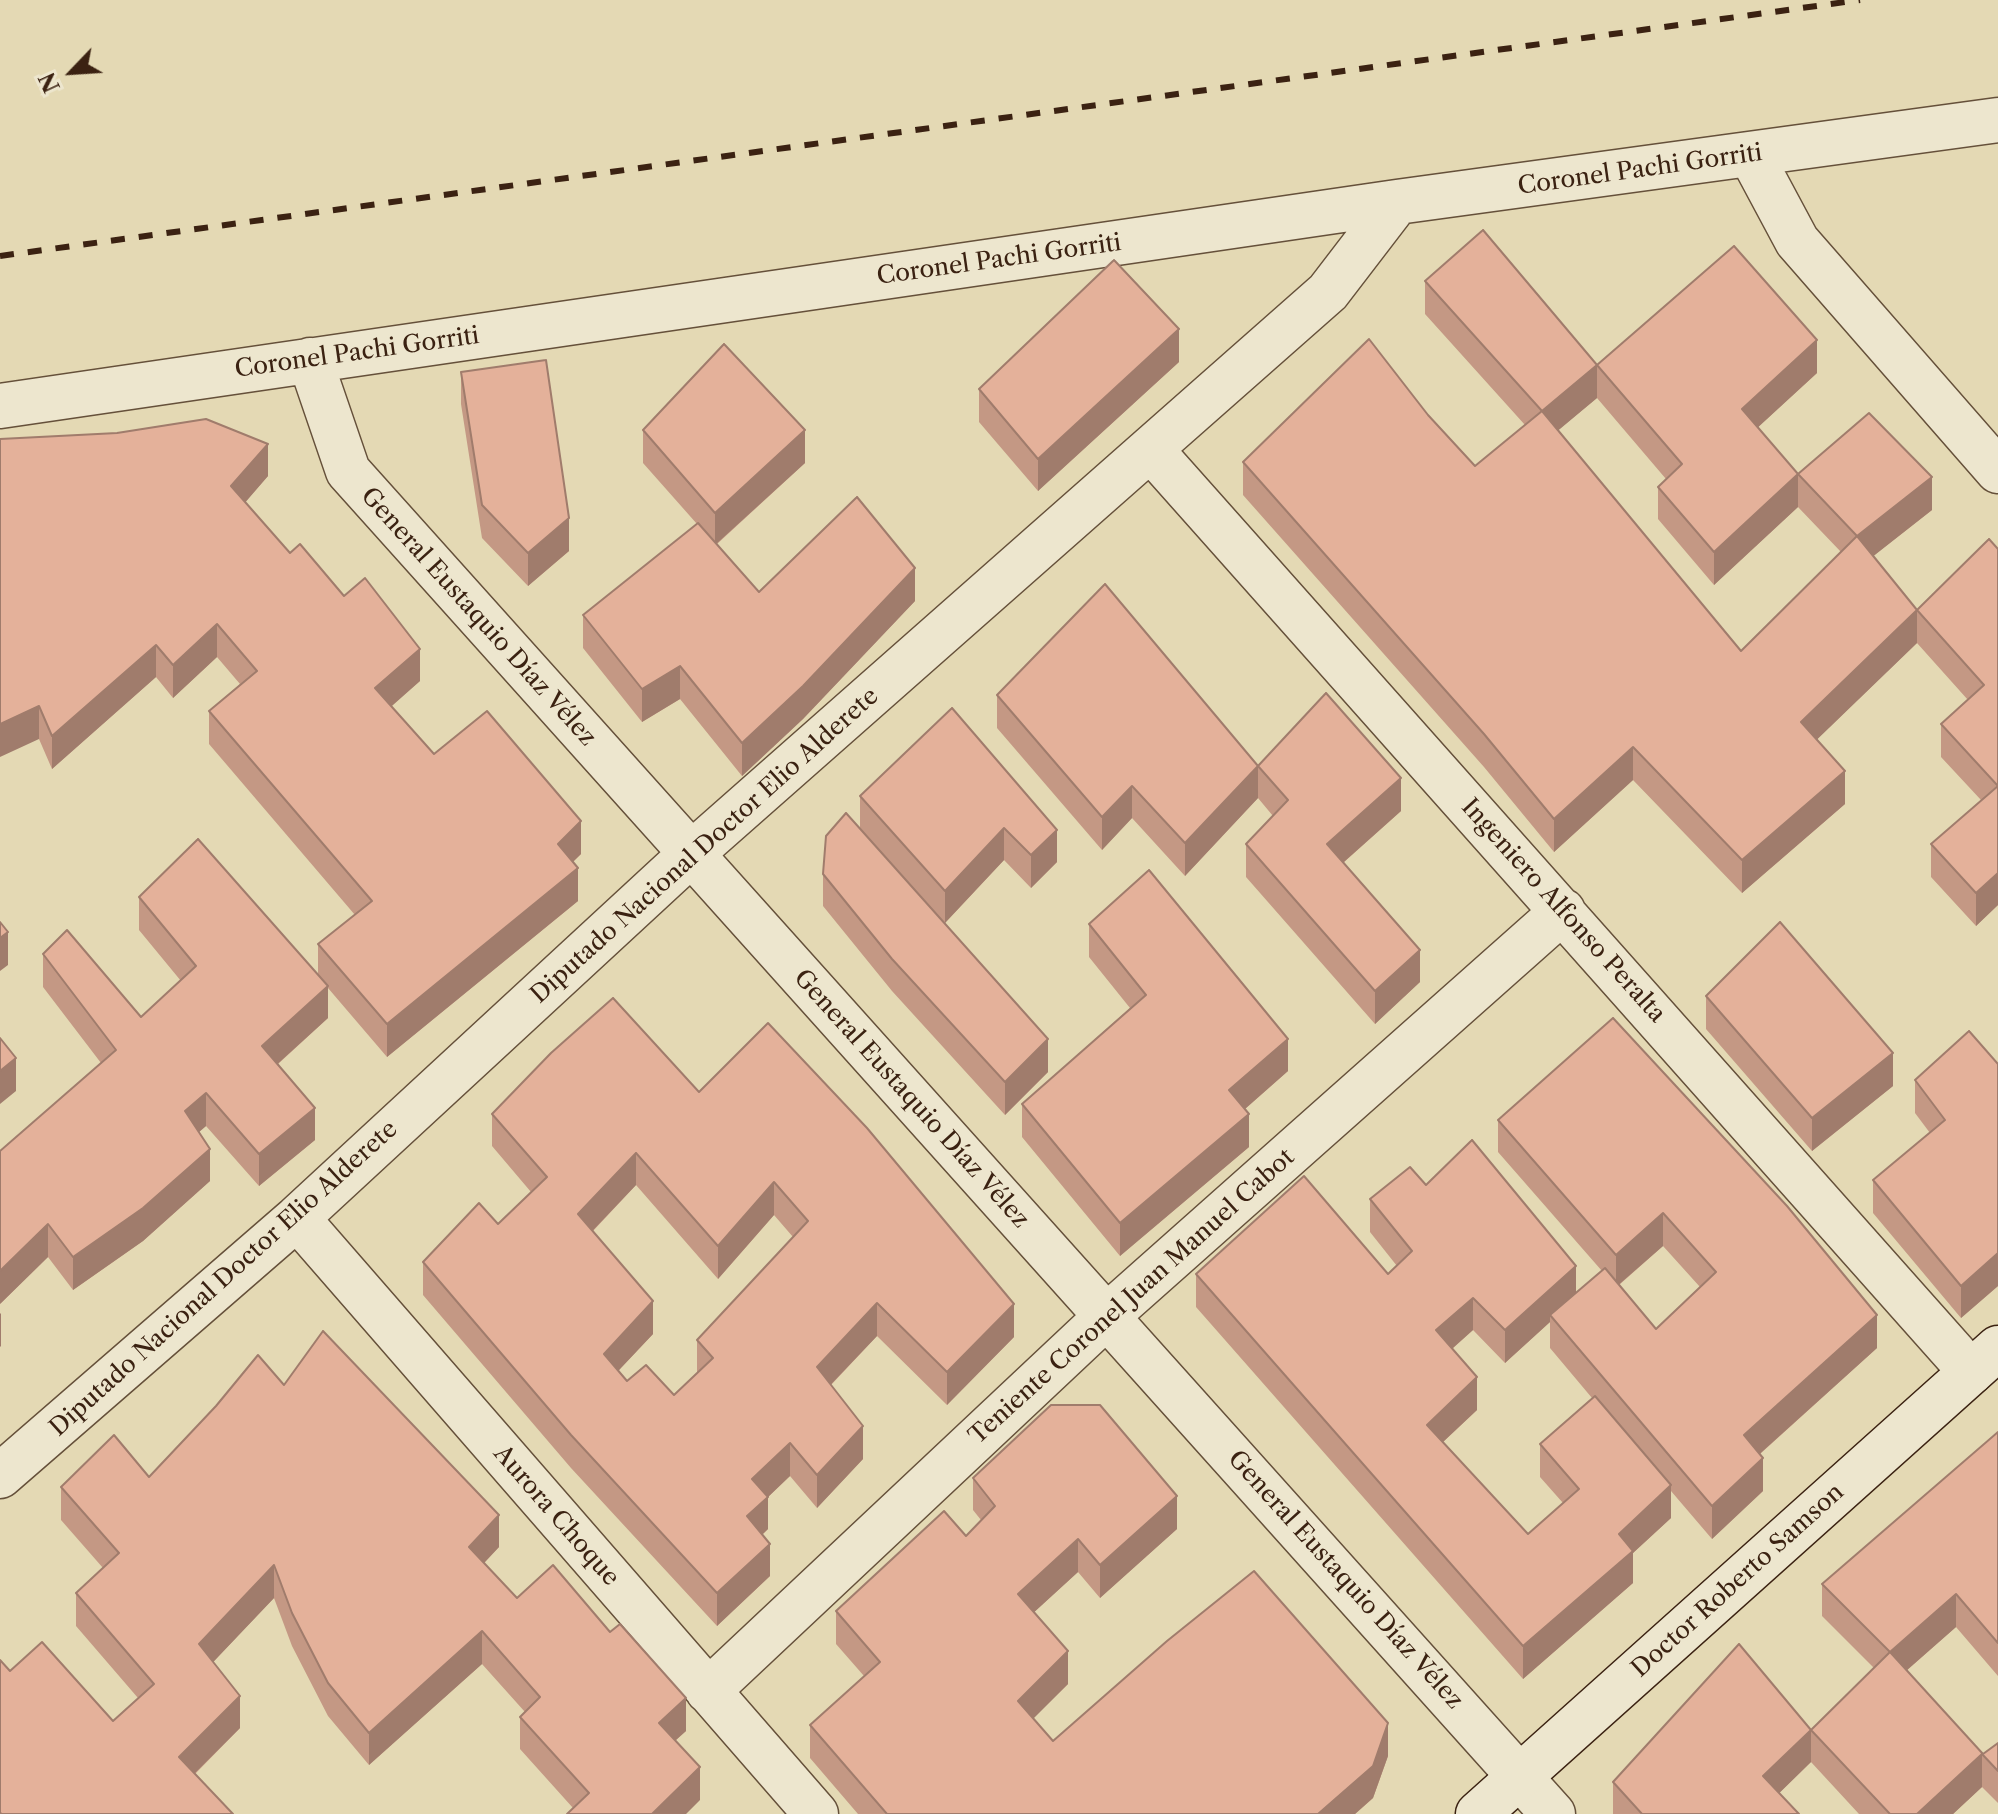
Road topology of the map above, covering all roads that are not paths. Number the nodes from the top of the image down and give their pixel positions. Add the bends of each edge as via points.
1 (1998, 120) edge
2 (1751, 155) junction
3 (1397, 202) junction
4 (310, 360) junction
5 (0, 406) edge
6 (1152, 451) junction
7 (1998, 471) edge
8 (691, 854) junction
9 (1563, 911) junction
10 (297, 1218) junction
11 (1107, 1316) junction
12 (1985, 1360) edge
13 (0, 1476) edge
14 (708, 1691) junction
15 (1521, 1777) junction
16 (816, 1814) edge
17 (1478, 1814) edge
18 (1553, 1814) edge

1 - 2 street, Coronel Pachi Gorriti
2 - 3 street, Coronel Pachi Gorriti
2 - 7 street via 1797,241
3 - 4 street, Coronel Pachi Gorriti
3 - 6 street, Diputado Nacional Doctor Elio Alderete via 1328,292
4 - 5 street, Coronel Pachi Gorriti
4 - 8 street, General Eustaquio Díaz Vélez via 348,471
6 - 8 street, Diputado Nacional Doctor Elio Alderete
6 - 9 street, Ingeniero Alfonso Peralta
8 - 10 street, Diputado Nacional Doctor Elio Alderete
8 - 11 street, General Eustaquio Díaz Vélez
9 - 11 street, Teniente Coronel Juan Manuel Cabot
9 - 12 street, Ingeniero Alfonso Peralta
10 - 13 street, Diputado Nacional Doctor Elio Alderete
10 - 14 street, Aurora Choque
11 - 14 street, Teniente Coronel Juan Manuel Cabot
11 - 15 street, General Eustaquio Díaz Vélez
12 - 15 street, Doctor Roberto Samson
14 - 16 street, Aurora Choque
15 - 17 street, Doctor Roberto Samson
15 - 18 street, General Eustaquio Díaz Vélez

